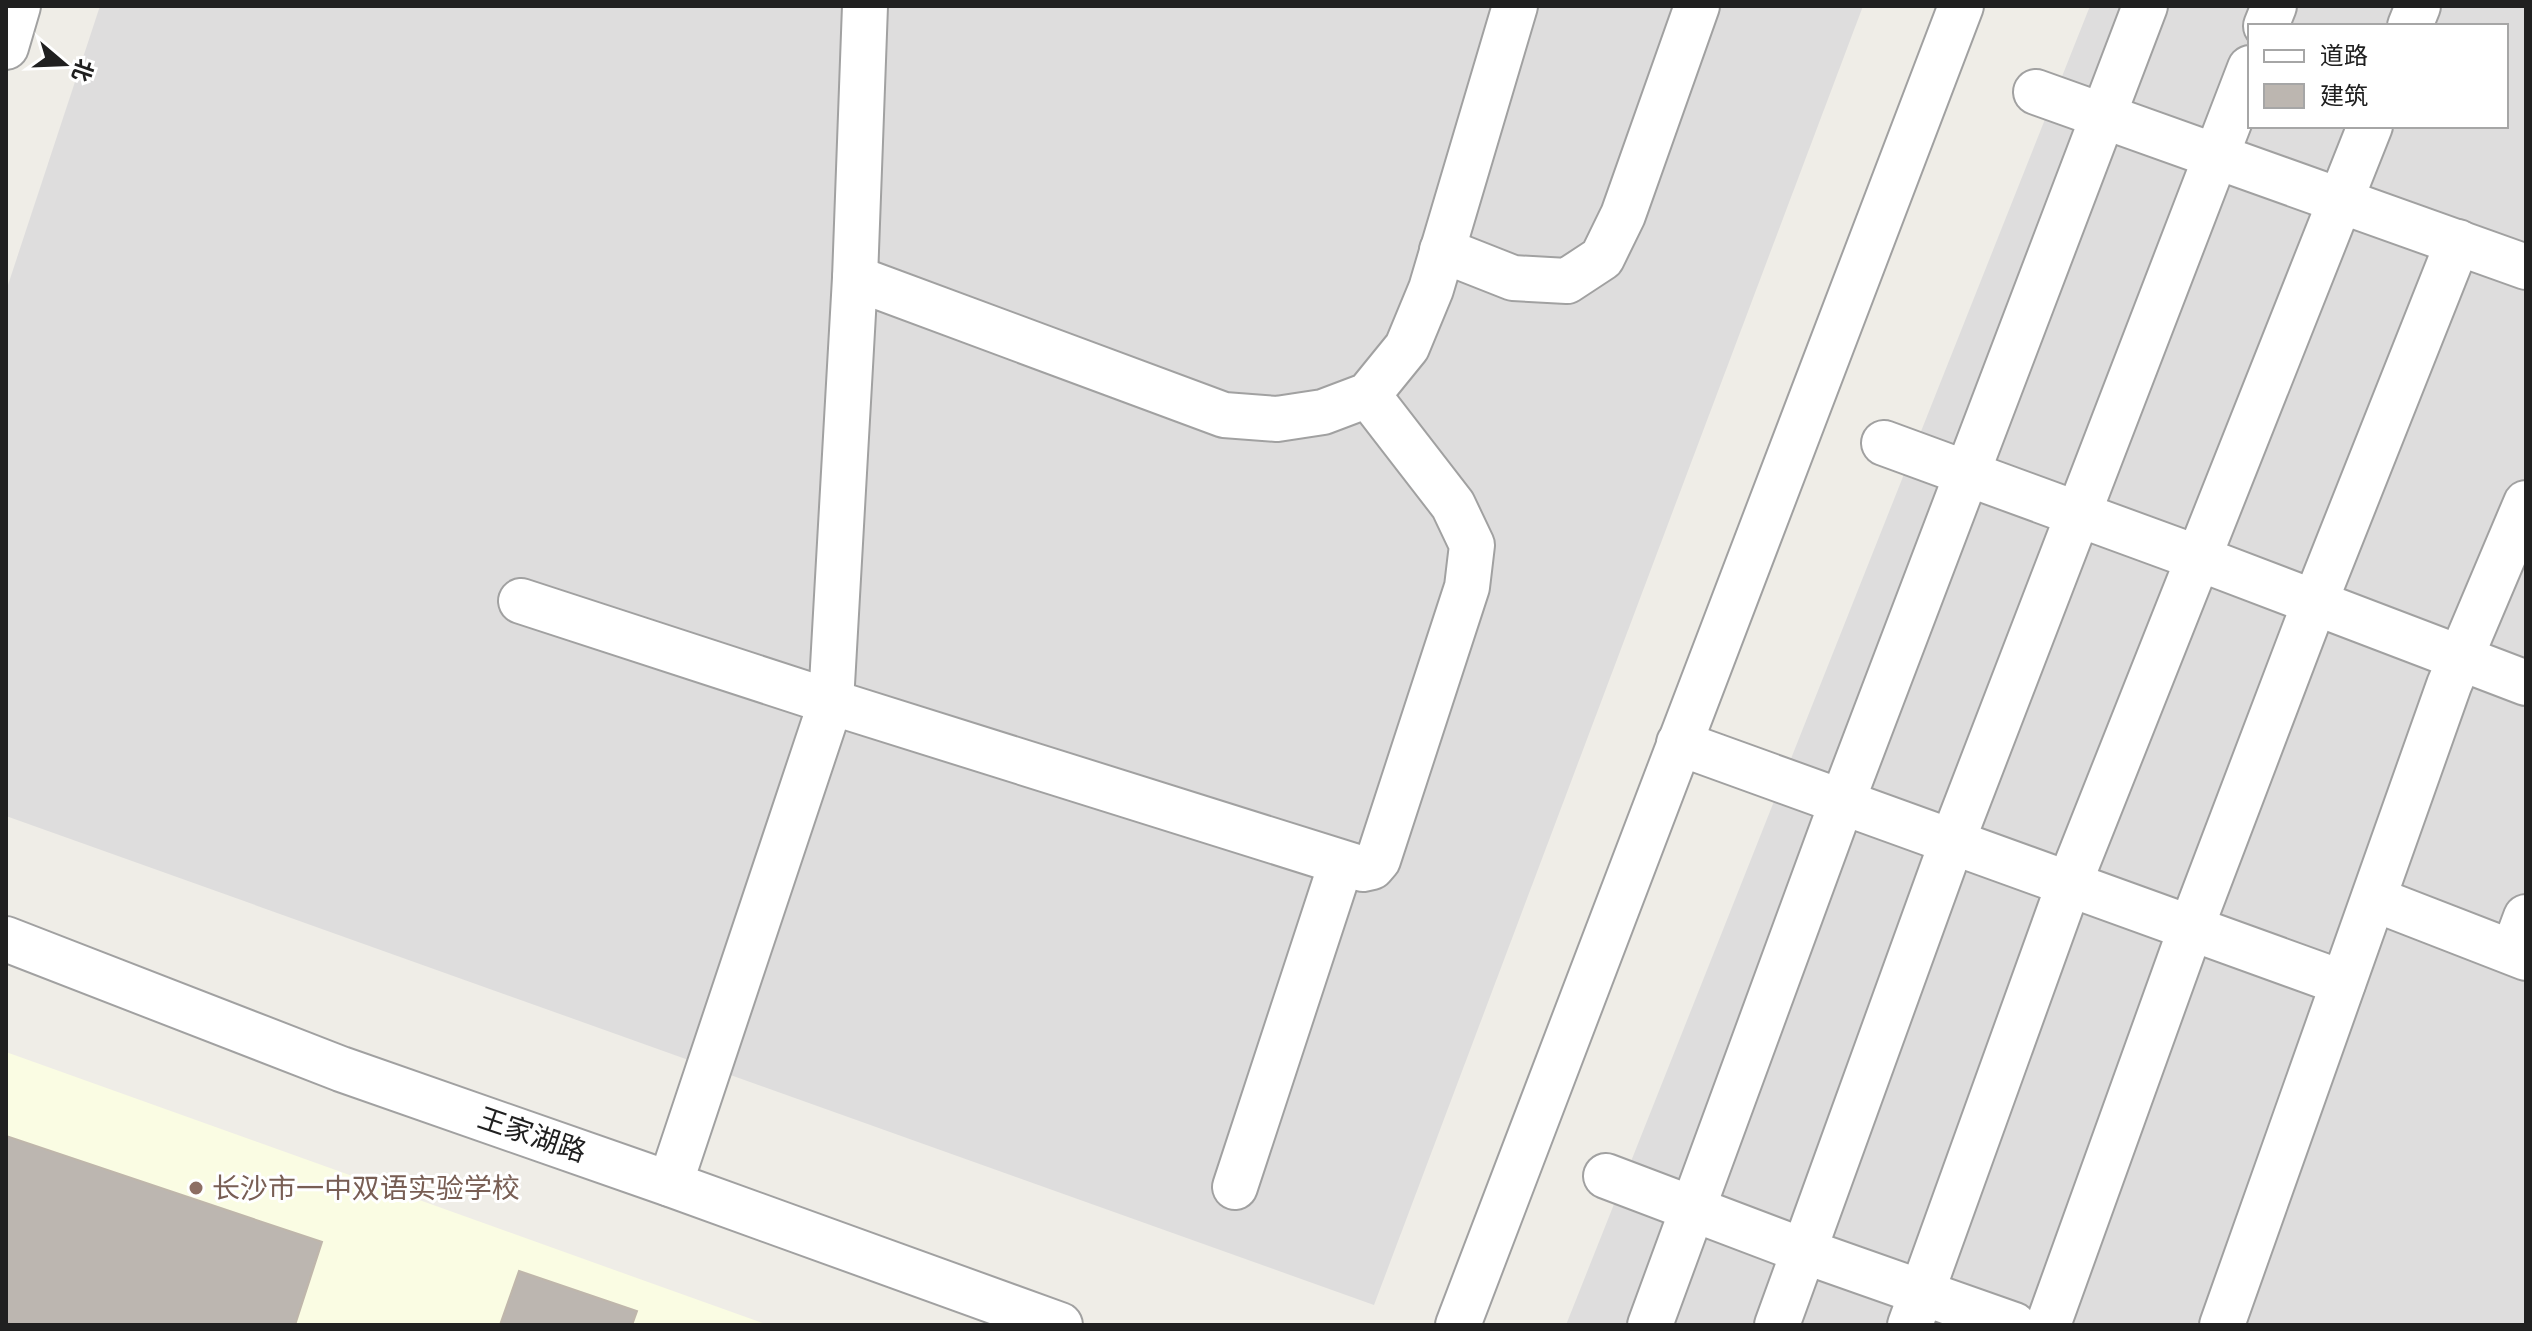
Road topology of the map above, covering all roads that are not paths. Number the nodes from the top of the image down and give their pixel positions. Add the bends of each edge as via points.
1 (18, 6) edge
2 (865, 6) edge
3 (1515, 6) edge
4 (1697, 6) edge
5 (1961, 6) edge
6 (2145, 6) edge
7 (6, 47) edge
8 (2248, 73) edge
9 (2036, 92) dead end
10 (2104, 114) junction
11 (2369, 128) edge
12 (2216, 156) junction
13 (2341, 199) junction
14 (2458, 242) junction
15 (1442, 250) junction
16 (2526, 267) edge
17 (855, 278) junction
18 (1368, 395) junction
19 (1884, 443) dead end
20 (1967, 474) junction
21 (2526, 503) edge
22 (2079, 513) junction
23 (2198, 558) junction
24 (521, 601) dead end
25 (2315, 602) junction
26 (2461, 658) junction
27 (2526, 683) edge
28 (831, 702) junction
29 (1679, 743) junction
30 (1842, 802) junction
31 (1952, 842) junction
32 (1341, 864) junction
33 (2069, 884) junction
34 (2374, 899) junction
35 (2191, 928) junction
36 (6, 939) edge
37 (2522, 942) edge
38 (2343, 983) junction
39 (1606, 1176) dead end
40 (670, 1184) junction
41 (1235, 1187) dead end
42 (1693, 1208) junction
43 (1804, 1251) junction
44 (1916, 1309) edge
45 (1060, 1325) edge
46 (1458, 1325) edge
47 (1650, 1325) edge
48 (1777, 1325) edge
49 (2014, 1325) edge
50 (2048, 1325) edge
51 (2222, 1325) edge

1 - 7 street
2 - 17 street
3 - 15 street
4 - 15 street via 1623,215 1602,258 1567,281 1513,278
5 - 29 street
6 - 10 street
8 - 12 street
9 - 10 street
10 - 12 street
10 - 20 street
11 - 13 street
12 - 13 street
12 - 22 street
13 - 14 street
13 - 23 street
14 - 16 street
14 - 25 street
15 - 18 street via 1407,347
17 - 18 street via 1224,415 1277,419 1323,412
17 - 28 street
18 - 32 street via 1453,505 1472,545 1467,587 1378,860 1363,869
19 - 20 street
20 - 22 street
20 - 30 street
21 - 26 street
22 - 23 street
22 - 31 street
23 - 25 street
23 - 33 street
24 - 28 street
25 - 26 street
25 - 35 street
26 - 27 street
26 - 34 street
28 - 32 street
28 - 40 street
29 - 30 street
29 - 46 street
30 - 31 street
30 - 42 street
31 - 33 street
31 - 43 street
32 - 41 street
33 - 35 street
33 - 44 street
34 - 37 street
34 - 38 street
35 - 38 street
35 - 50 street
36 - 40 street, 王家湖路 via 341,1069
38 - 51 street
39 - 42 street
40 - 45 street, 王家湖路
42 - 43 street
42 - 47 street
43 - 44 street
43 - 48 street
44 - 49 street

